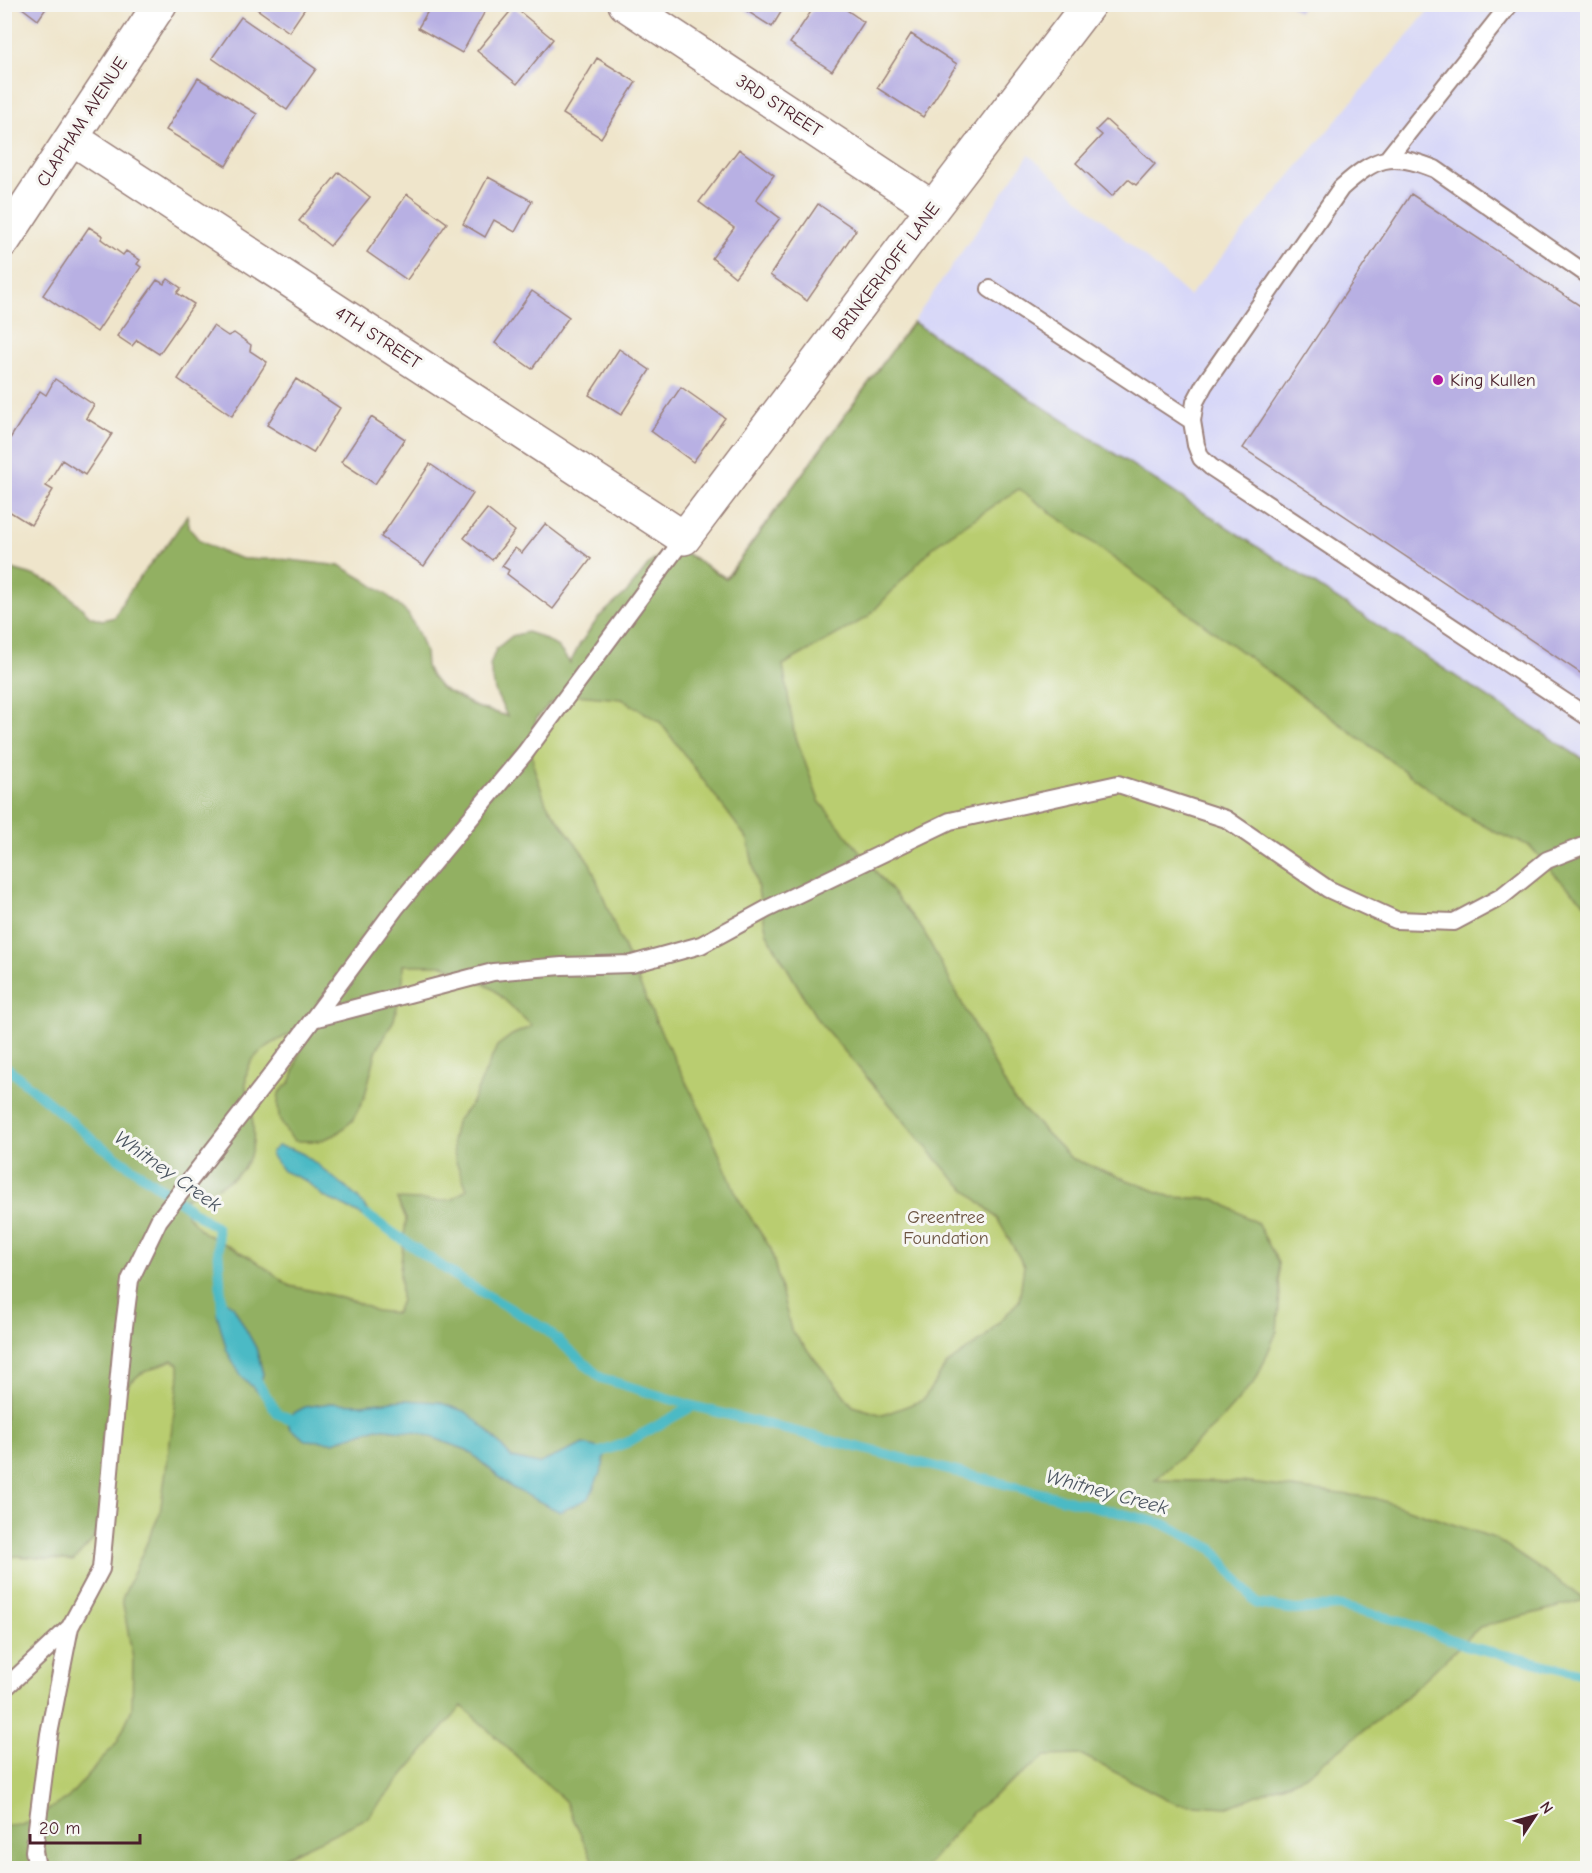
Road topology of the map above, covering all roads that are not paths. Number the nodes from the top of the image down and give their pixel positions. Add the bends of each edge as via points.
1 (160, 4) edge
2 (625, 4) edge
3 (1089, 4) edge
4 (1510, 4) edge
5 (72, 138) junction
6 (1388, 158) junction
7 (933, 208) junction
8 (4, 240) edge
9 (1587, 275) edge
10 (990, 290) dead end
11 (1192, 421) junction
12 (684, 538) junction
13 (1587, 717) edge
14 (1583, 846) dead end
15 (313, 1019) junction
16 (70, 1627) junction
17 (4, 1689) edge
18 (37, 1869) edge

1 - 5 street, CLAPHAM AVENUE
2 - 7 street, 3RD STREET
3 - 7 street, BRINKERHOFF LANE
4 - 6 lane
5 - 8 street, CLAPHAM AVENUE
5 - 12 street, 4TH STREET
6 - 9 lane via 1435,169
6 - 11 lane via 1362,169 1341,188 1204,385 1195,402
7 - 12 street, BRINKERHOFF LANE
10 - 11 lane
11 - 13 lane via 1201,458 1211,467
12 - 15 lane via 525,753 397,906
14 - 15 lane via 1547,860 1501,897 1454,922 1396,920 1328,889 1226,819 1118,784 950,821 701,945 632,964 493,972
15 - 16 lane via 159,1220 130,1280 101,1569
16 - 17 lane
16 - 18 lane via 49,1734 34,1851

